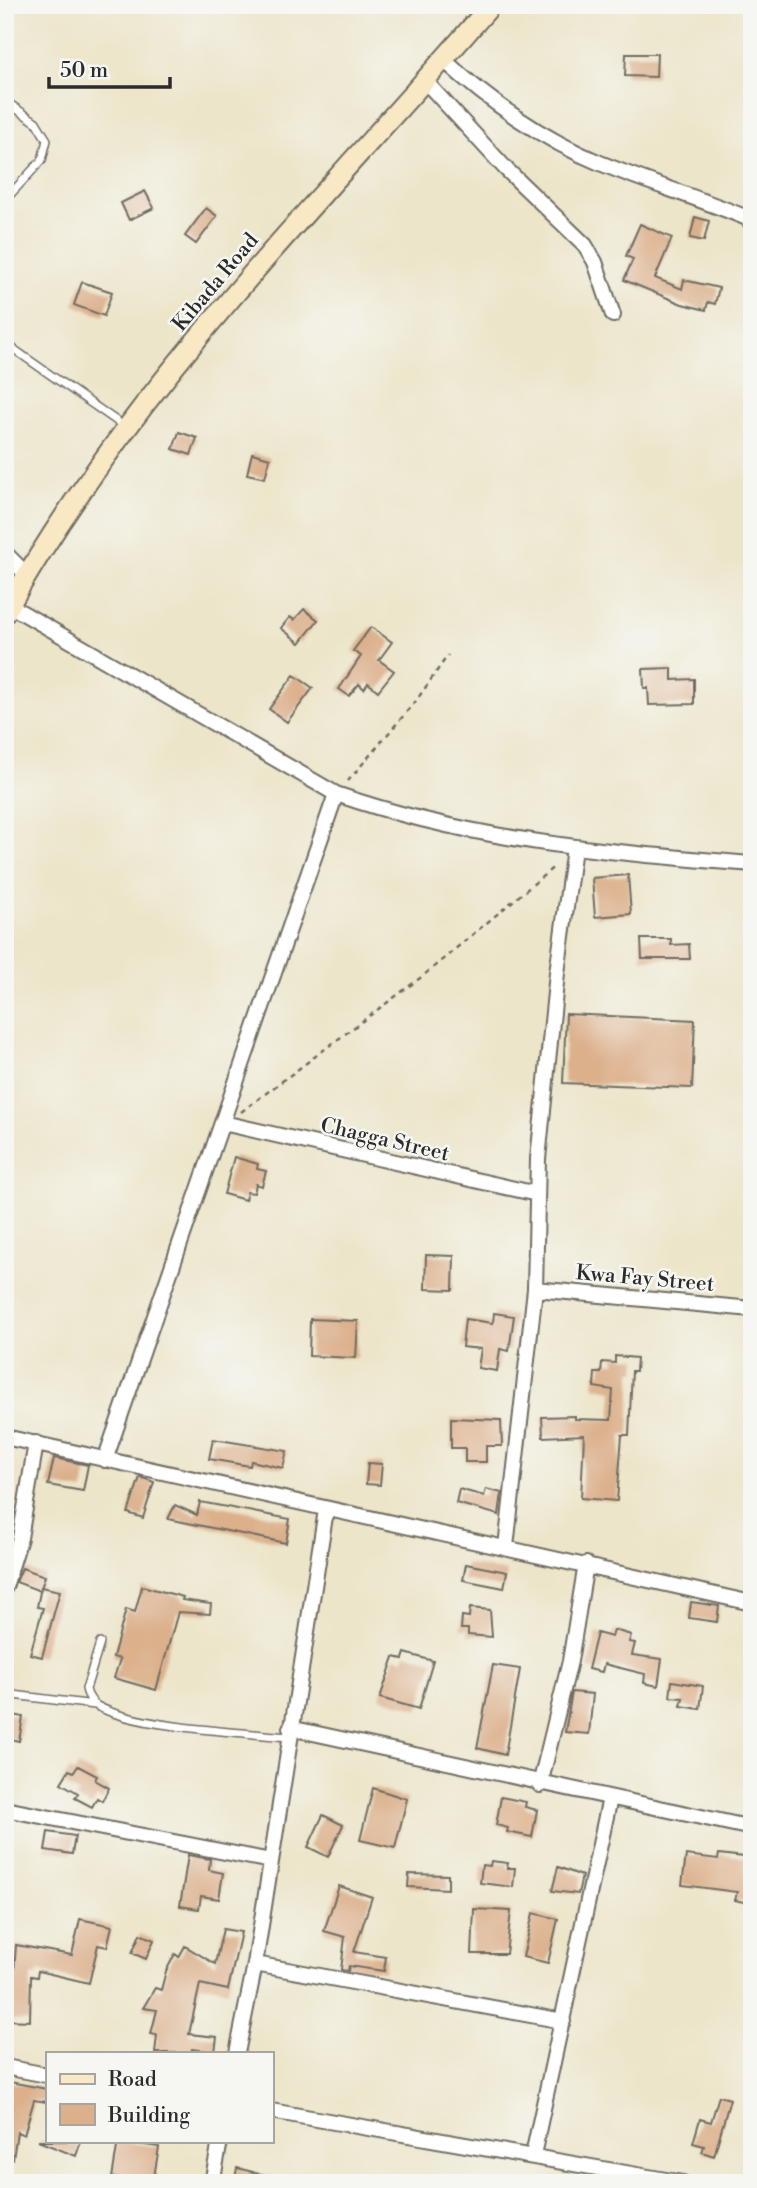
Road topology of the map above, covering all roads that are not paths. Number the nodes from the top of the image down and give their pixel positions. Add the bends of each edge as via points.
1 (491, 5) edge
2 (444, 60) junction
3 (425, 81) junction
4 (5, 101) edge
5 (5, 200) edge
6 (750, 218) edge
7 (613, 315) dead end
8 (5, 343) edge
9 (126, 427) junction
10 (5, 553) edge
11 (27, 575) junction
12 (7, 609) edge
13 (336, 794) junction
14 (575, 848) junction
15 (752, 864) edge
16 (223, 1123) junction
17 (537, 1194) junction
18 (535, 1289) junction
19 (752, 1309) edge
20 (5, 1437) edge
21 (36, 1443) junction
22 (105, 1460) junction
23 (326, 1510) junction
24 (506, 1547) junction
25 (586, 1564) junction
26 (5, 1587) edge
27 (752, 1603) edge
28 (100, 1643) dead end
29 (5, 1693) edge
30 (95, 1705) junction
31 (290, 1733) junction
32 (540, 1785) junction
33 (610, 1798) junction
34 (5, 1809) edge
35 (752, 1828) edge
36 (271, 1861) junction
37 (255, 1964) junction
38 (563, 2021) junction
39 (237, 2052) edge
40 (5, 2067) edge
41 (46, 2075) edge
42 (273, 2111) edge
43 (220, 2142) edge
44 (533, 2155) junction
45 (212, 2183) edge
46 (683, 2183) edge

1 - 2 main road, Kibada Road
2 - 3 main road, Kibada Road
2 - 6 street via 470,85 561,145
3 - 7 street via 585,245
3 - 9 main road, Kibada Road via 251,273
4 - 5 lane via 36,122 47,140 42,160
8 - 9 lane
9 - 11 main road, Kibada Road
10 - 11 street
11 - 12 main road, Kibada Road
12 - 13 street
13 - 14 street via 443,826
13 - 16 street
14 - 15 street
14 - 17 street via 557,973
16 - 17 street, Chagga Street
16 - 22 street
17 - 18 street
18 - 19 street, Kwa Fay Street
18 - 24 street
20 - 21 street
21 - 22 street
21 - 26 street via 20,1538
22 - 23 street
23 - 24 street
23 - 31 street
24 - 25 street
25 - 27 street
25 - 32 street via 570,1661
28 - 30 lane via 86,1689
29 - 30 lane
30 - 31 lane via 159,1723
31 - 32 street
31 - 36 street
32 - 33 street
33 - 35 street
33 - 38 street
34 - 36 street
36 - 37 street
37 - 38 street
37 - 39 street
38 - 44 street
40 - 41 street
42 - 44 street
43 - 45 street
44 - 46 street

